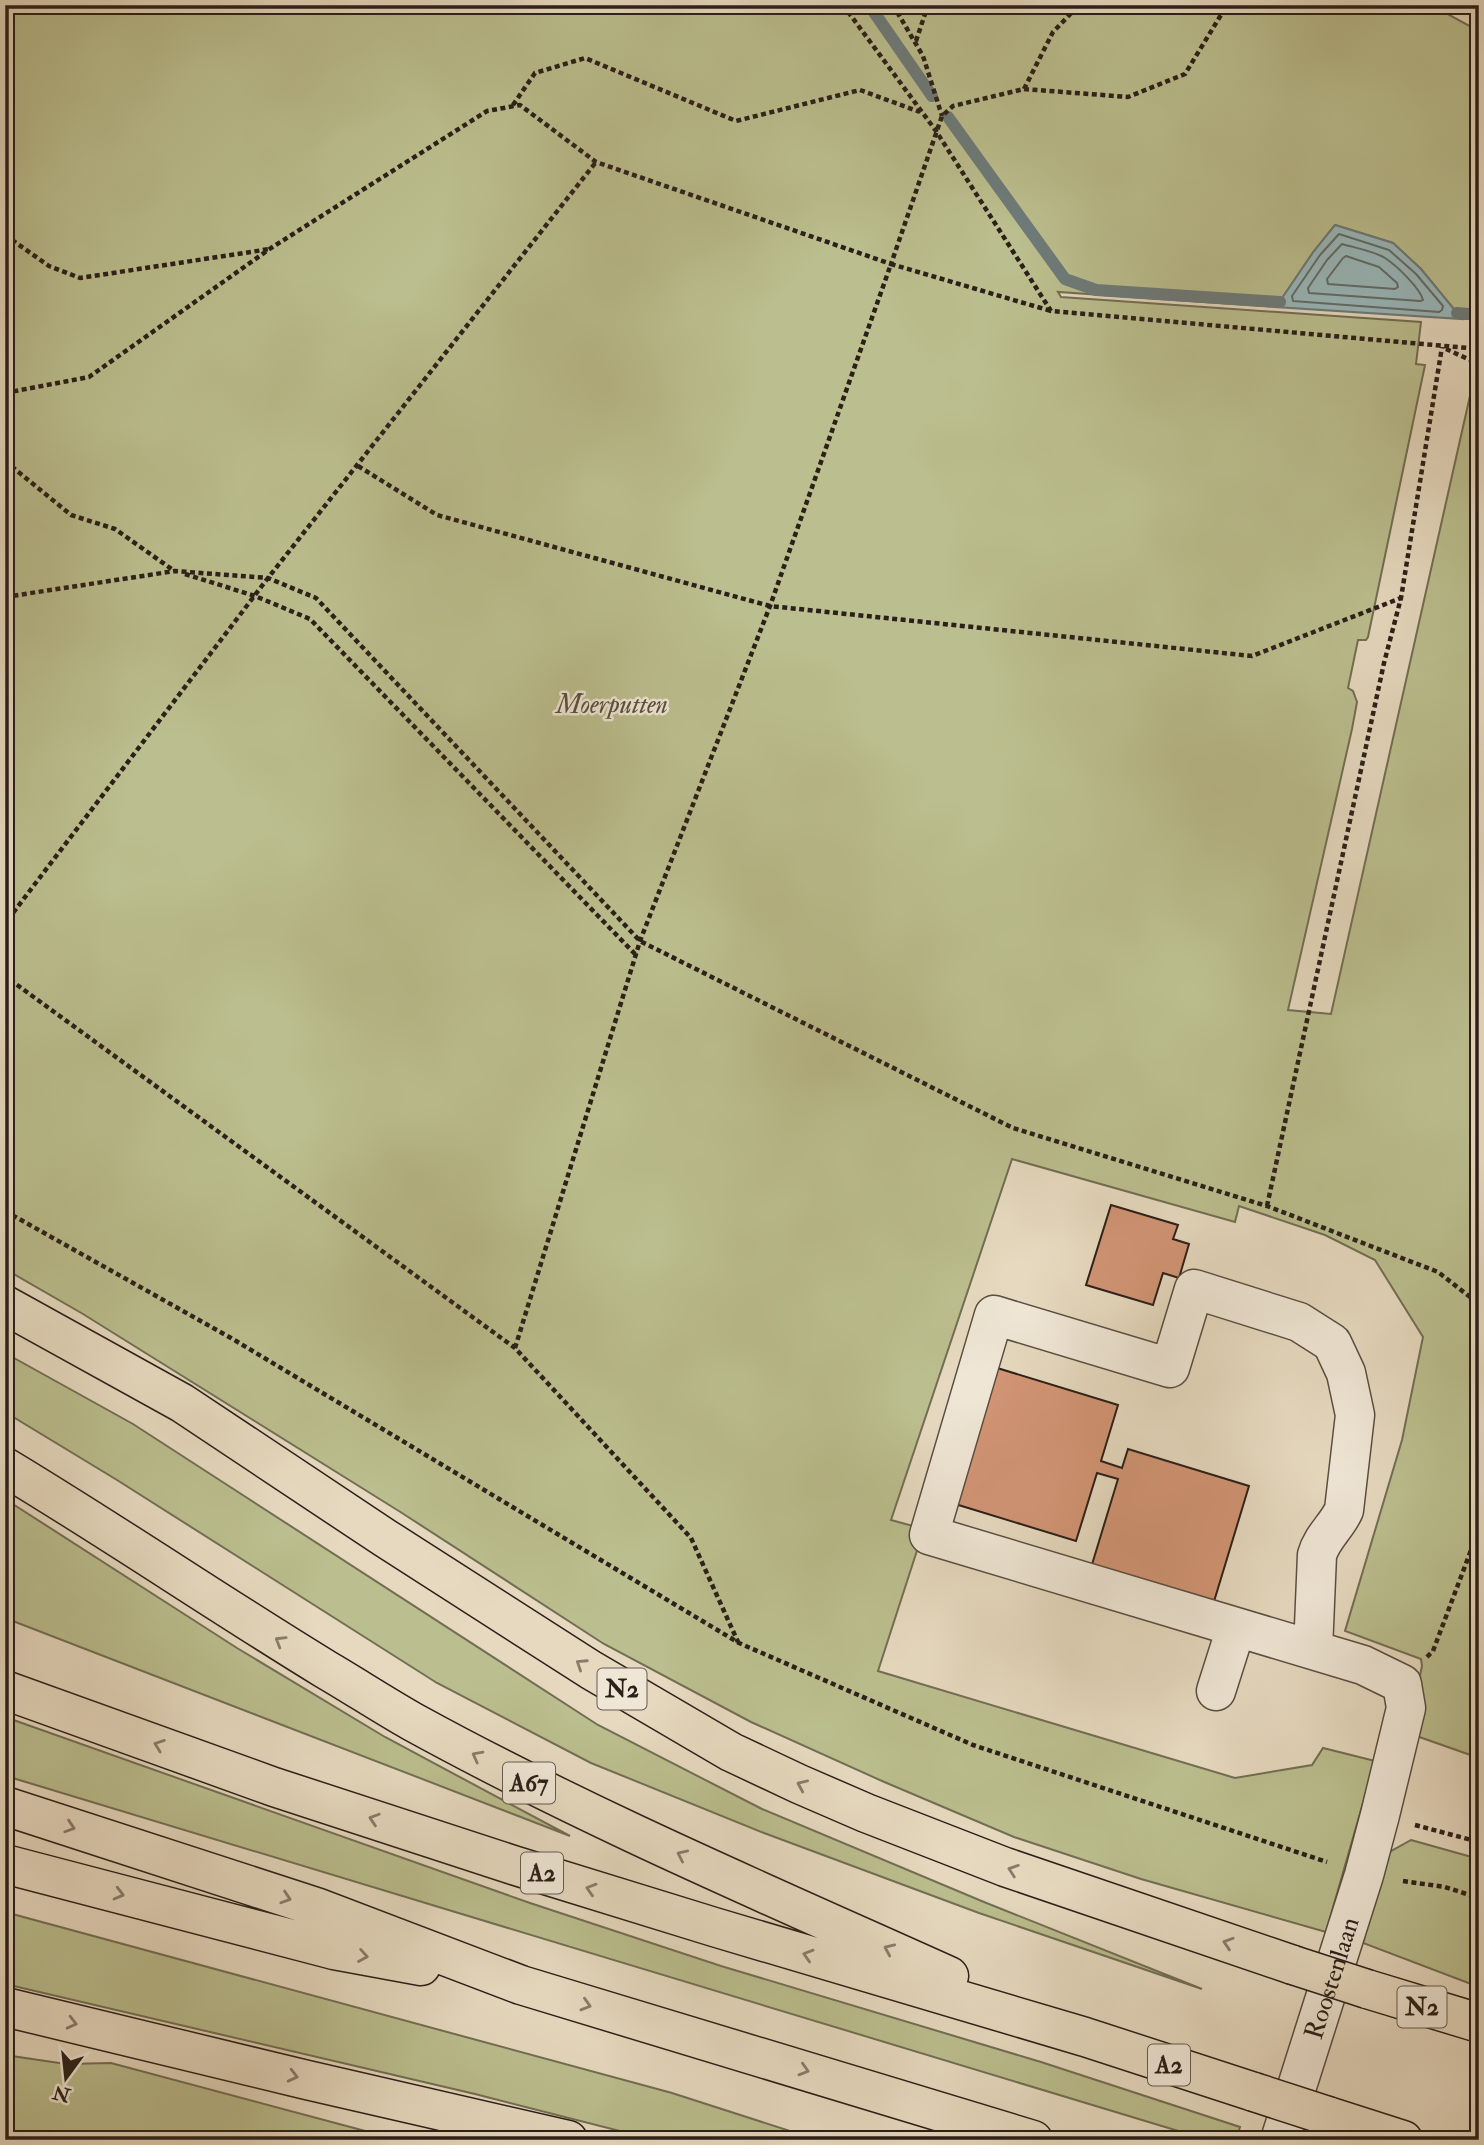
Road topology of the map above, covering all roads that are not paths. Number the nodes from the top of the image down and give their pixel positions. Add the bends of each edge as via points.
1 (5, 1305) edge
2 (5, 1467) edge
3 (1236, 1628) junction
4 (1313, 1650) junction
5 (5, 1690) edge
6 (1216, 1691) dead end
7 (5, 1806) edge
8 (5, 1864) edge
9 (521, 1985) junction
10 (5, 2007) edge
11 (1479, 2023) edge
12 (1085, 2038) junction
13 (568, 2140) edge
14 (1033, 2140) edge
15 (1280, 2140) edge
16 (1403, 2140) edge

11 -> 1 highway, N2, bridge via 1005,1867 866,1813 731,1752 591,1670 182,1403
12 -> 2 highway, A67 via 489,1763 263,1631
3 - 4 street
3 - 4 street via 929,1535 994,1315 1170,1368 1194,1289 1300,1322 1332,1343 1346,1373 1355,1415 1344,1510 1317,1555
3 - 6 street
4 - 15 street, Roostenlaan via 1363,1665 1402,1684 1406,1708 1364,1875
12 -> 5 highway, A2 via 501,1861 274,1787
7 -> 9 highway via 316,1908
8 -> 9 highway via 334,1950
9 -> 14 highway
10 -> 13 highway
12 - 16 highway, A2, bridge

